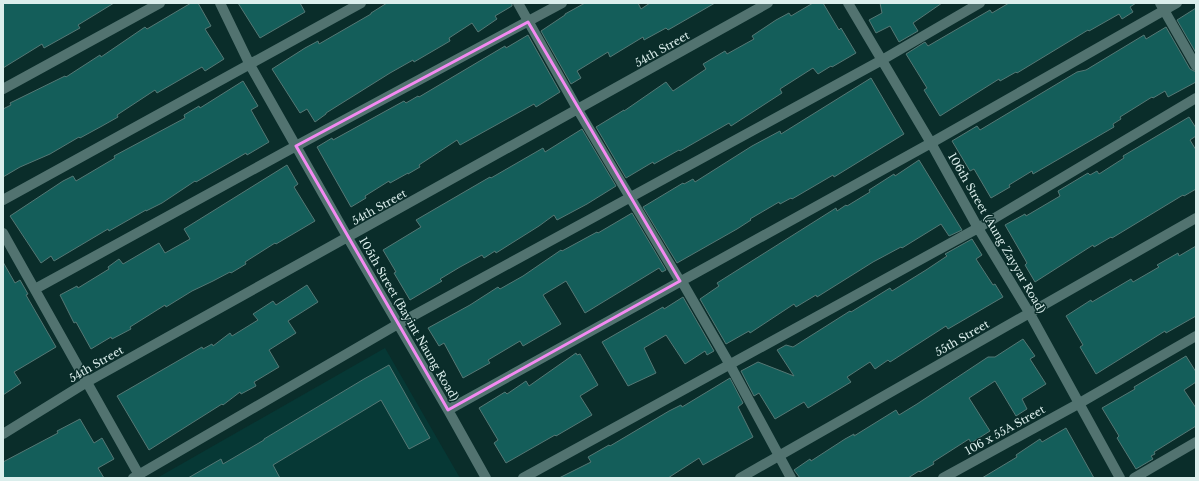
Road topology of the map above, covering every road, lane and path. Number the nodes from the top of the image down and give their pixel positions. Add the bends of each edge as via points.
1 (160, 3) edge
2 (220, 3) edge
3 (361, 3) edge
4 (518, 3) edge
5 (562, 3) edge
6 (768, 3) edge
7 (848, 3) edge
8 (980, 3) edge
9 (1177, 3) edge
10 (1162, 6) edge
11 (528, 22) junction
12 (882, 60) junction
13 (250, 65) junction
14 (1196, 66) edge
15 (3, 89) edge
16 (1196, 98) edge
17 (578, 110) junction
18 (931, 143) junction
19 (296, 146) junction
20 (631, 197) junction
21 (3, 200) edge
22 (1196, 218) edge
23 (978, 228) junction
24 (3, 233) edge
25 (348, 238) junction
26 (680, 281) junction
27 (34, 289) junction
28 (1030, 314) junction
29 (398, 324) junction
30 (1196, 336) edge
31 (730, 365) junction
32 (88, 382) junction
33 (1078, 404) junction
34 (448, 410) junction
35 (3, 434) edge
36 (1196, 442) edge
37 (779, 457) junction
38 (136, 476) edge
39 (486, 478) edge
40 (522, 478) edge
41 (740, 478) edge
42 (790, 478) edge
43 (944, 478) edge
44 (1120, 478) edge
45 (1134, 478) edge

1 - 15 street
2 - 13 street, 105th Street (Bayint Naung Road)
3 - 13 street
4 - 11 street
5 - 11 street
6 - 17 street, 54th Street
7 - 12 street, 106th Street (Aung Zayyar Road)
8 - 12 street
9 - 10 street
10 - 14 street
10 - 18 street
11 - 17 street
11 - 19 street
12 - 18 street, 106th Street (Aung Zayyar Road)
12 - 20 street
13 - 19 street, 105th Street (Bayint Naung Road)
13 - 21 street
16 - 23 street
17 - 20 street
17 - 25 street, 54th Street
18 - 23 street, 106th Street (Aung Zayyar Road)
18 - 26 street
19 - 25 street, 105th Street (Bayint Naung Road)
19 - 27 street
20 - 26 street
20 - 29 street
22 - 28 street, 55th Street
23 - 28 street, 106th Street (Aung Zayyar Road)
23 - 31 street
24 - 27 street
25 - 29 street, 105th Street (Bayint Naung Road)
25 - 32 street, 54th Street
26 - 31 street
26 - 34 street
27 - 32 street
28 - 33 street, 106th Street (Aung Zayyar Road)
28 - 37 street, 55th Street
29 - 34 street, 105th Street (Bayint Naung Road)
29 - 38 street
30 - 33 street, 106 x 55A Street
31 - 37 street
31 - 40 street
32 - 35 street, 54th Street
32 - 38 street
33 - 43 street, 106 x 55A Street
33 - 44 street, 106th Street (Aung Zayyar Road)
34 - 39 street, 105th Street (Bayint Naung Road)
36 - 45 street
37 - 41 street, 55th Street
37 - 42 street

